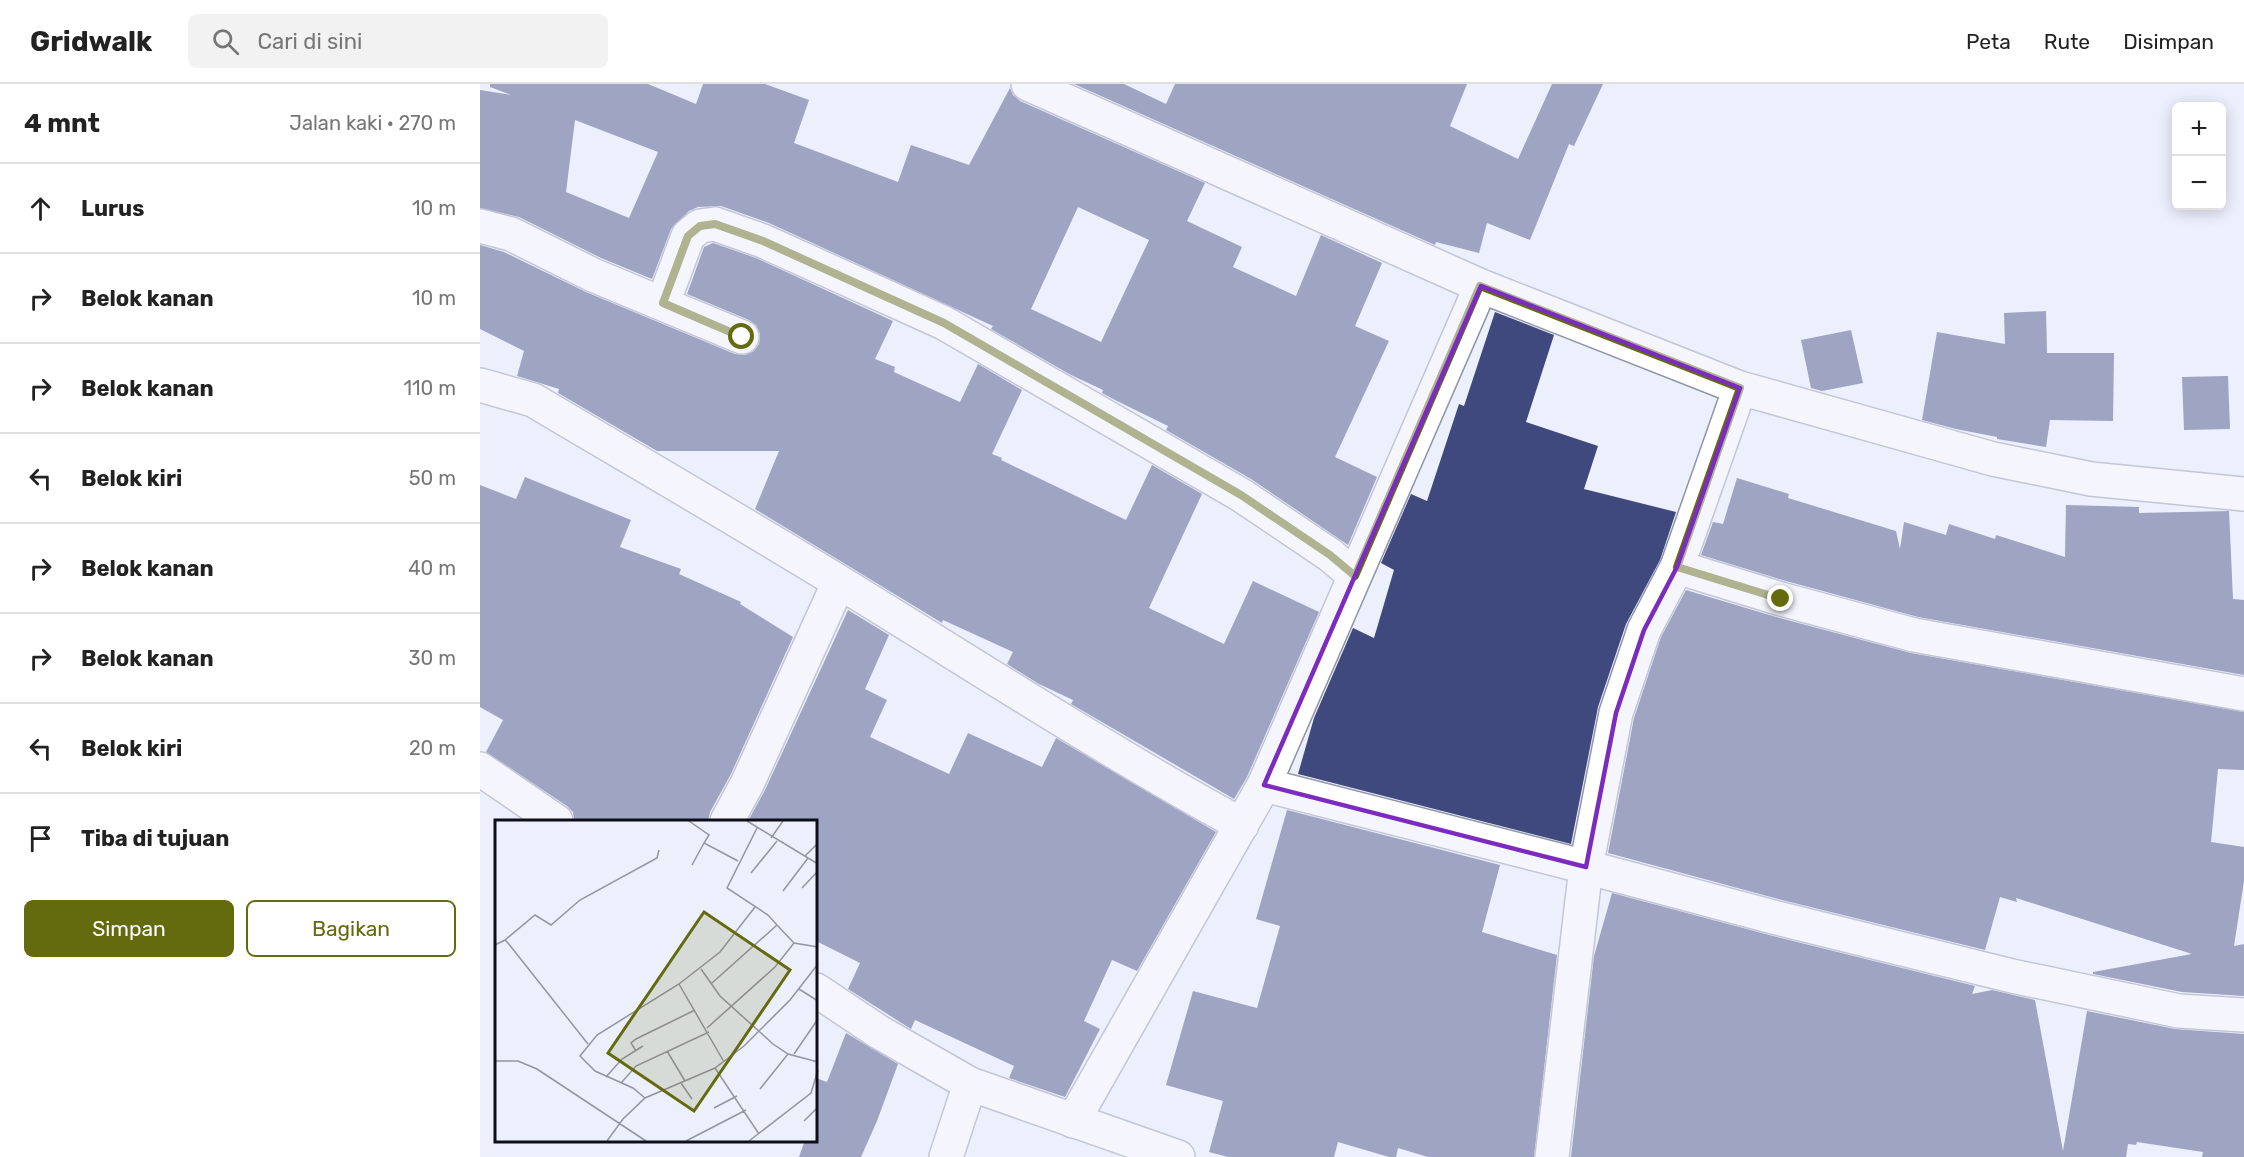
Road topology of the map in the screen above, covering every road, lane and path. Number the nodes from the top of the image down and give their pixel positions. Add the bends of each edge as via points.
1 (1029, 84) edge
2 (480, 226) edge
3 (1480, 286) junction
4 (663, 303) junction
5 (742, 337) dead end
6 (480, 385) edge
7 (1740, 388) junction
8 (2244, 494) edge
9 (1677, 567) junction
10 (1355, 576) junction
11 (839, 582) junction
12 (2244, 694) edge
13 (480, 769) edge
14 (1264, 785) junction
15 (555, 820) edge
16 (728, 820) edge
17 (1242, 825) junction
18 (1586, 867) junction
19 (818, 991) edge
20 (2244, 1015) edge
21 (970, 1084) junction
22 (1073, 1121) junction
23 (946, 1157) edge
24 (1178, 1157) edge
25 (1552, 1157) edge

1 - 3 street
2 - 4 street via 511,234 593,275
3 - 7 street
3 - 10 street
4 - 5 street
4 - 10 street via 688,236 700,226 715,224 763,241 944,323 1241,495
6 - 11 street via 532,400
7 - 8 street via 1993,459 2091,479
7 - 9 street
9 - 12 street via 1914,635
9 - 18 street via 1644,630 1616,713
10 - 14 street
11 - 16 street
11 - 17 street via 1023,697
13 - 15 street
14 - 17 street
14 - 18 street
17 - 22 street
18 - 20 street via 2012,976 2179,1011
18 - 25 street
19 - 21 street
21 - 22 street
21 - 23 street
22 - 24 street

